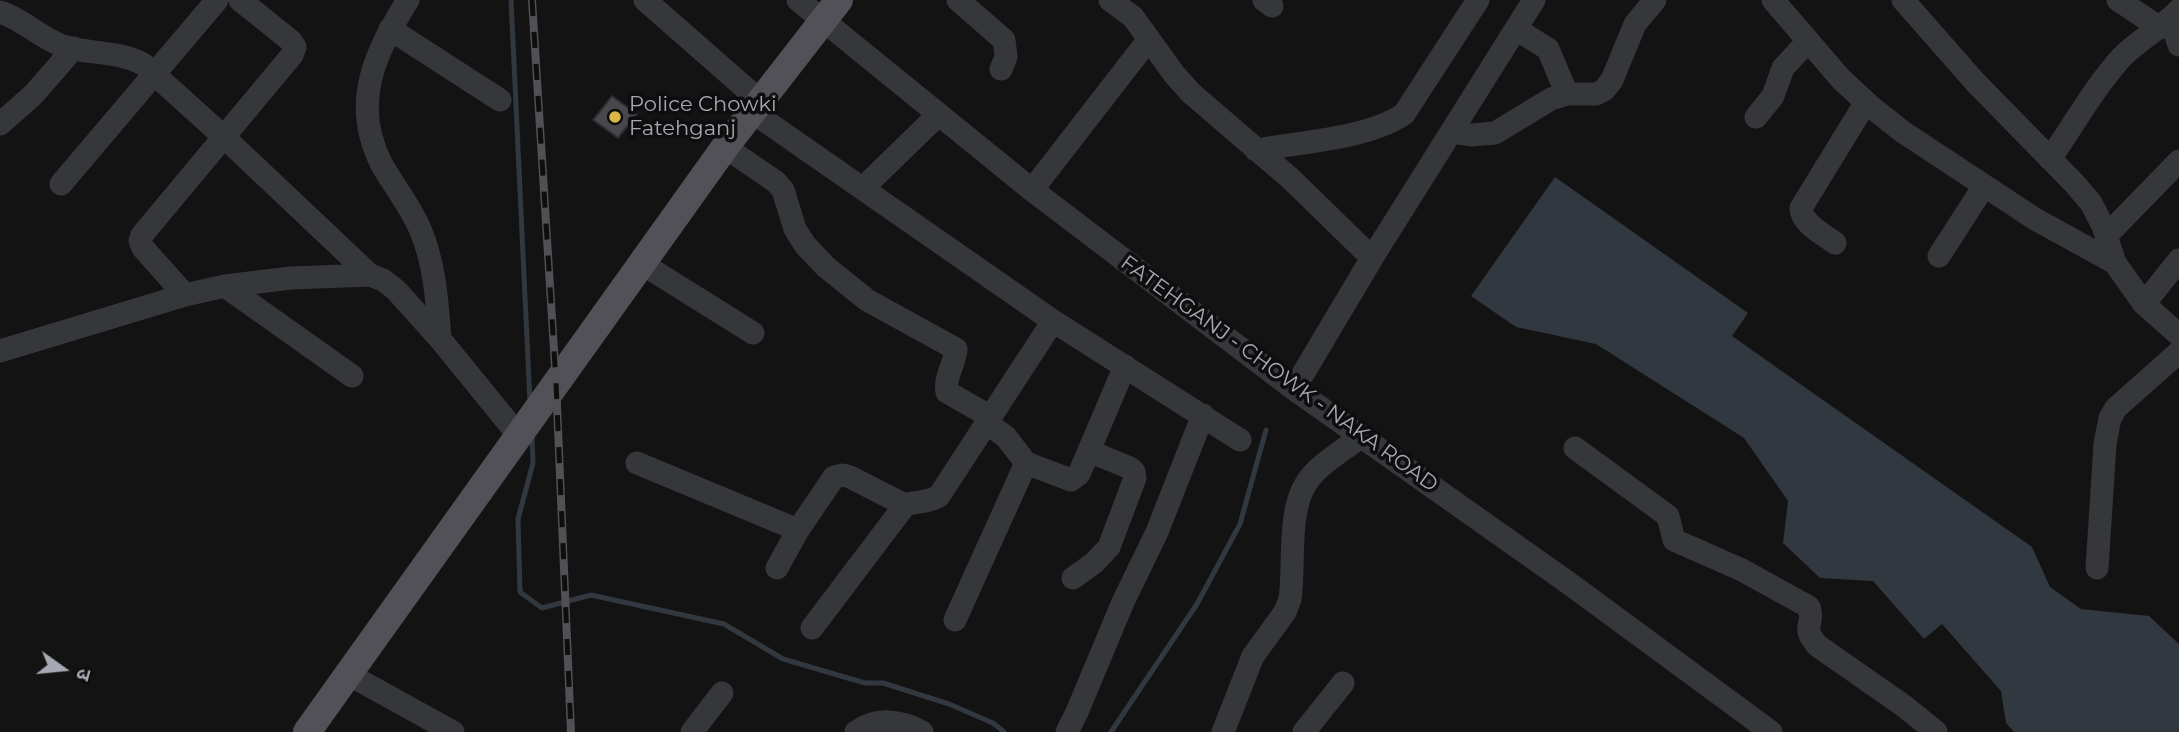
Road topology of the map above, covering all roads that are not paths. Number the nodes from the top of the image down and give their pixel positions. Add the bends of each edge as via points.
1 (217, 0) edge
2 (240, 0) edge
3 (645, 0) edge
4 (798, 0) edge
5 (958, 0) edge
6 (1110, 0) edge
7 (1478, 0) edge
8 (1534, 0) edge
9 (1655, 0) edge
10 (1773, 0) edge
11 (1903, 0) edge
12 (2118, 0) edge
13 (405, 1) edge
14 (1139, 8) edge
15 (831, 10) edge
16 (0, 12) edge
17 (2169, 19) edge
18 (390, 29) junction
19 (1516, 29) junction
20 (1149, 39) junction
21 (1808, 41) junction
22 (2179, 45) edge
23 (74, 48) junction
24 (1001, 69) dead end
25 (154, 74) junction
26 (1567, 94) junction
27 (500, 100) dead end
28 (1866, 102) junction
29 (755, 106) junction
30 (938, 115) junction
31 (1756, 117) dead end
32 (0, 124) edge
33 (1452, 132) junction
34 (224, 137) junction
35 (725, 147) junction
36 (1256, 150) junction
37 (2050, 159) junction
38 (2179, 161) edge
39 (61, 184) dead end
40 (1984, 186) junction
41 (863, 188) junction
42 (1032, 190) junction
43 (2106, 236) junction
44 (1835, 243) dead end
45 (1939, 256) dead end
46 (1372, 258) junction
47 (2179, 260) edge
48 (2115, 262) junction
49 (641, 264) junction
50 (370, 275) junction
51 (225, 286) junction
52 (185, 295) junction
53 (2144, 304) junction
54 (1053, 321) junction
55 (753, 333) dead end
56 (2179, 335) edge
57 (440, 339) junction
58 (0, 351) edge
59 (2179, 352) edge
60 (1125, 366) junction
61 (352, 376) dead end
62 (1294, 389) junction
63 (1203, 415) junction
64 (988, 420) junction
65 (528, 423) junction
66 (1360, 438) junction
67 (1240, 440) dead end
68 (1575, 448) dead end
69 (1089, 451) junction
70 (637, 463) dead end
71 (1026, 463) junction
72 (905, 505) junction
73 (798, 530) junction
74 (776, 568) dead end
75 (2096, 568) dead end
76 (1073, 578) dead end
77 (955, 620) dead end
78 (812, 628) dead end
79 (348, 674) junction
80 (1343, 682) dead end
81 (722, 693) dead end
82 (307, 732) edge
83 (453, 732) edge
84 (692, 732) edge
85 (856, 732) edge
86 (922, 732) edge
87 (1067, 732) edge
88 (1223, 732) edge
89 (1304, 732) edge
90 (1771, 732) edge
91 (1936, 732) edge

1 - 25 street
2 - 34 street via 295,47
3 - 29 street
4 - 15 street, FATEHGANJ - CHOWK - NAKA ROAD
5 - 24 street via 1004,40 1006,57
6 - 14 street
7 - 36 street via 1404,114 1391,123
8 - 19 street
9 - 26 street via 1635,24 1604,90
10 - 21 street
11 - 37 street
12 - 17 street
13 - 18 street
14 - 20 street
15 - 29 main road
15 - 30 street, FATEHGANJ - CHOWK - NAKA ROAD
16 - 23 street via 14,16 47,39
17 - 22 street
17 - 37 street via 2114,66
18 - 27 street
18 - 57 street via 368,90 372,137 428,250
19 - 26 street via 1548,49
19 - 33 street
20 - 36 street via 1191,93
20 - 42 street
21 - 28 street
21 - 31 street via 1783,68 1773,96
23 - 25 street via 128,56
23 - 32 street
25 - 34 street
25 - 39 street
26 - 33 street via 1530,110 1495,133
28 - 40 street
28 - 44 street via 1801,208 1800,214
29 - 35 main road
29 - 41 street
30 - 41 street
30 - 42 street, FATEHGANJ - CHOWK - NAKA ROAD
33 - 46 street
34 - 50 street
34 - 52 street via 140,242
35 - 49 main road
35 - 64 street via 783,190 795,229 826,267 867,300 956,349 947,392
36 - 46 street
37 - 43 street via 2091,203
38 - 43 street
40 - 45 street
40 - 48 street
41 - 54 street
42 - 62 street, FATEHGANJ - CHOWK - NAKA ROAD
43 - 48 street
46 - 62 street
47 - 53 street
48 - 53 street
49 - 55 street
49 - 65 main road
50 - 51 street
50 - 57 street via 396,290
51 - 52 street
51 - 61 street
52 - 58 street
53 - 56 street
54 - 60 street
54 - 64 street
57 - 65 street
59 - 75 street via 2110,418
60 - 63 street
60 - 69 street
62 - 66 street, FATEHGANJ - CHOWK - NAKA ROAD
63 - 67 street
63 - 87 street via 1157,532
64 - 71 street
64 - 72 street via 939,496
65 - 79 main road
66 - 88 street via 1305,484 1295,514 1290,599 1253,656
66 - 90 street, FATEHGANJ - CHOWK - NAKA ROAD
68 - 91 street via 1668,516 1674,540 1809,607 1807,629 1818,646
69 - 71 street via 1079,474 1071,480
69 - 76 street via 1130,468 1135,478 1109,547
70 - 73 street
71 - 77 street
72 - 73 street via 843,475 834,477
72 - 78 street
73 - 74 street
79 - 82 main road
79 - 83 street
80 - 89 street
81 - 84 street
85 - 86 street via 869,724 892,722

